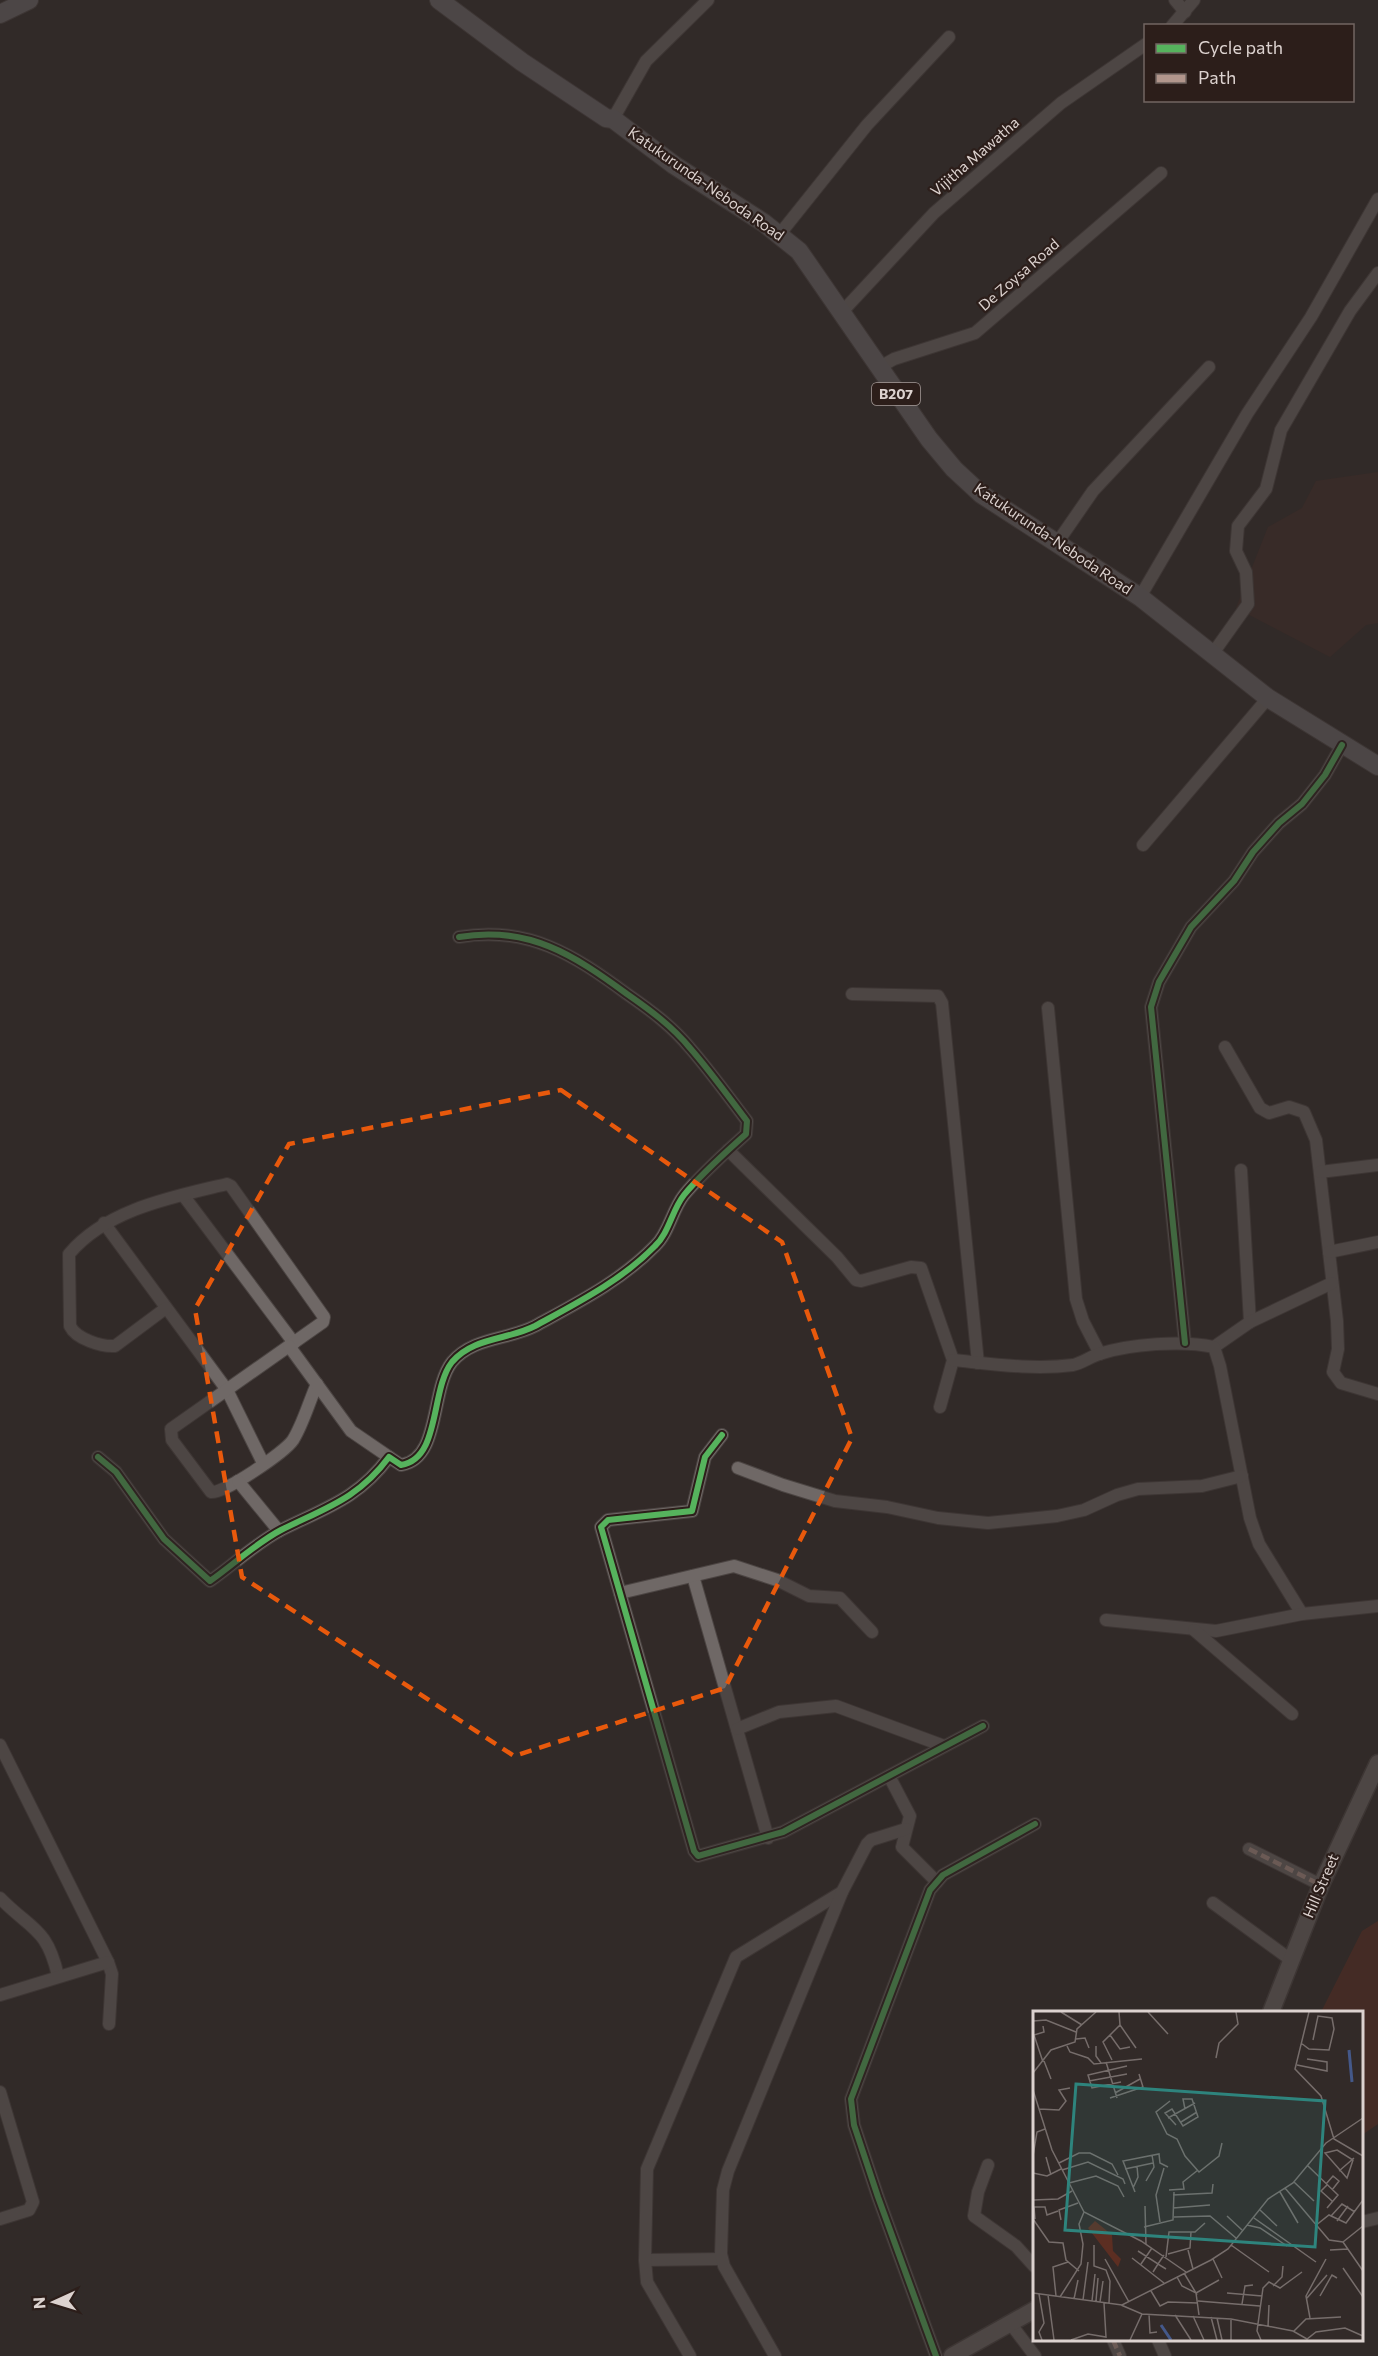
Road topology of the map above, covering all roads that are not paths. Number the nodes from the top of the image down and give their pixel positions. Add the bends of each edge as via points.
1 (29, 0) edge
2 (439, 0) edge
3 (708, 0) edge
4 (1175, 0) edge
5 (1194, 0) edge
6 (1185, 12) junction
7 (0, 14) edge
8 (1174, 24) edge
9 (949, 37) dead end
10 (1144, 45) edge
11 (613, 119) junction
12 (1161, 173) dead end
13 (1378, 200) edge
14 (779, 235) junction
15 (1378, 273) edge
16 (841, 313) junction
17 (1209, 367) dead end
18 (878, 368) junction
19 (1057, 543) junction
20 (1140, 597) junction
21 (1211, 656) junction
22 (1268, 698) junction
23 (1342, 745) junction
24 (1378, 766) edge
25 (1143, 845) dead end
26 (459, 937) dead end
27 (852, 994) dead end
28 (1048, 1008) dead end
29 (1225, 1047) dead end
30 (728, 1150) junction
31 (1378, 1165) edge
32 (1241, 1170) dead end
33 (1320, 1172) junction
34 (183, 1195) junction
35 (104, 1223) junction
36 (1378, 1242) edge
37 (1329, 1251) junction
38 (1332, 1283) junction
39 (166, 1308) junction
40 (1250, 1322) junction
41 (1185, 1343) junction
42 (292, 1344) junction
43 (1214, 1347) junction
44 (1100, 1354) junction
45 (953, 1360) junction
46 (978, 1363) junction
47 (317, 1384) junction
48 (227, 1390) junction
49 (1378, 1394) edge
50 (940, 1407) dead end
51 (722, 1435) dead end
52 (98, 1457) dead end
53 (389, 1457) junction
54 (262, 1463) junction
55 (738, 1468) dead end
56 (1242, 1476) junction
57 (238, 1481) junction
58 (279, 1531) junction
59 (693, 1576) junction
60 (620, 1593) junction
61 (1378, 1606) edge
62 (1302, 1614) junction
63 (1106, 1620) dead end
64 (1194, 1630) junction
65 (872, 1632) dead end
66 (1292, 1714) dead end
67 (983, 1726) dead end
68 (737, 1728) junction
69 (0, 1745) edge
70 (944, 1746) junction
71 (1378, 1763) edge
72 (889, 1776) junction
73 (1035, 1824) dead end
74 (906, 1829) junction
75 (768, 1838) junction
76 (1249, 1849) dead end
77 (937, 1882) junction
78 (1321, 1885) junction
79 (842, 1892) junction
80 (0, 1898) edge
81 (1213, 1903) dead end
82 (1291, 1960) junction
83 (108, 1962) junction
84 (58, 1976) junction
85 (0, 1995) edge
86 (1272, 2011) edge
87 (109, 2024) dead end
88 (0, 2092) edge
89 (988, 2165) dead end
90 (1378, 2218) edge
91 (0, 2219) edge
92 (1363, 2222) edge
93 (722, 2259) junction
94 (645, 2260) junction
95 (1033, 2264) edge
96 (1033, 2311) edge
97 (1010, 2323) junction
98 (1113, 2341) edge
99 (1158, 2341) edge
100 (690, 2356) edge
101 (775, 2356) edge
102 (936, 2356) edge
103 (952, 2356) edge
104 (1035, 2356) edge
105 (1120, 2356) edge
106 (1165, 2356) edge

1 - 7 main road
2 - 11 main road, Katukurunda-Neboda Road / B207 via 522,62
3 - 11 street via 646,61
4 - 6 street
5 - 6 street
6 - 8 street
9 - 14 street via 867,125
10 - 16 street, Vijitha Mawatha via 1061,103 934,213
11 - 14 main road, Katukurunda-Neboda Road / B207
12 - 18 street, De Zoysa Road via 975,333 894,358
13 - 20 street
14 - 16 main road, Katukurunda-Neboda Road / B207 via 807,262
15 - 21 street via 1350,310 1281,430 1266,489 1238,526 1236,551 1246,572 1248,603
16 - 18 main road, Katukurunda-Neboda Road / B207
17 - 19 street via 1093,491
18 - 19 main road, Katukurunda-Neboda Road / B207 via 954,469 981,494
19 - 20 main road, Katukurunda-Neboda Road / B207
20 - 21 main road, Katukurunda-Neboda Road / B207
21 - 22 main road, Katukurunda-Neboda Road / B207
22 - 23 main road, Katukurunda-Neboda Road / B207
22 - 25 street
23 - 24 main road, Katukurunda-Neboda Road / B207
23 - 41 street via 1302,804 1279,823 1234,881 1191,927 1159,982 1151,1007
26 - 30 street via 481,933 551,945 583,962 657,1016 690,1047 747,1120 746,1134
27 - 46 street via 938,996 942,1003
28 - 44 street via 1076,1299
29 - 33 street via 1260,1108 1269,1113 1289,1107 1304,1112 1316,1140
30 - 45 street via 856,1280 921,1268
30 - 53 street via 684,1196 657,1245 611,1283 534,1326 470,1347 452,1362 436,1401 423,1454 411,1464 401,1465
31 - 33 street
32 - 40 street
33 - 37 street
34 - 35 street
34 - 42 street
34 - 42 street via 231,1186 323,1312 323,1322
35 - 39 street
35 - 39 street via 69,1254 72,1331 106,1347 115,1346
36 - 37 street
37 - 38 street
38 - 40 street
38 - 49 street via 1338,1349 1335,1378
39 - 48 street
40 - 43 street
41 - 43 street
41 - 44 street
42 - 47 street
42 - 48 street
43 - 56 street
44 - 46 street via 1060,1366
45 - 46 street
45 - 50 street
47 - 53 street via 351,1431
47 - 54 street via 293,1440
48 - 54 street
48 - 57 street via 171,1429 170,1435 211,1492
51 - 60 street via 705,1457 692,1511 603,1522 601,1527
52 - 58 street via 116,1472 164,1539 206,1580 210,1581
53 - 58 street via 375,1477 338,1504
54 - 57 street
55 - 56 street via 836,1501 988,1523 1065,1515 1138,1489 1202,1486
56 - 62 street via 1259,1544
57 - 58 street
59 - 60 street
59 - 65 street via 734,1566 809,1596 840,1598
59 - 68 street
60 - 75 street via 694,1851 703,1857
61 - 62 street
62 - 64 street via 1228,1629
63 - 64 street
64 - 66 street
67 - 70 street
68 - 70 street via 779,1712 836,1706
68 - 75 street
69 - 83 street
70 - 72 street
71 - 78 main road, Hill Street
72 - 74 street via 909,1810
72 - 75 street
73 - 77 street
74 - 77 street via 901,1842 905,1852
74 - 79 street via 871,1840
76 - 78 street
77 - 102 street via 930,1890 851,2100 854,2125 874,2187
78 - 82 main road, Hill Street
79 - 93 street via 728,2171 723,2190
79 - 94 street via 741,1952 731,1963 647,2169
80 - 84 street via 45,1939
81 - 82 street
82 - 86 main road, Hill Street
83 - 84 street
83 - 87 street via 112,1974
84 - 85 street
88 - 91 street via 33,2202 29,2210
89 - 95 street via 974,2216 1016,2246
90 - 92 street
93 - 94 street
93 - 101 street
94 - 100 street via 647,2282
96 - 97 main road
97 - 103 main road
97 - 104 street
98 - 105 street
99 - 106 street

